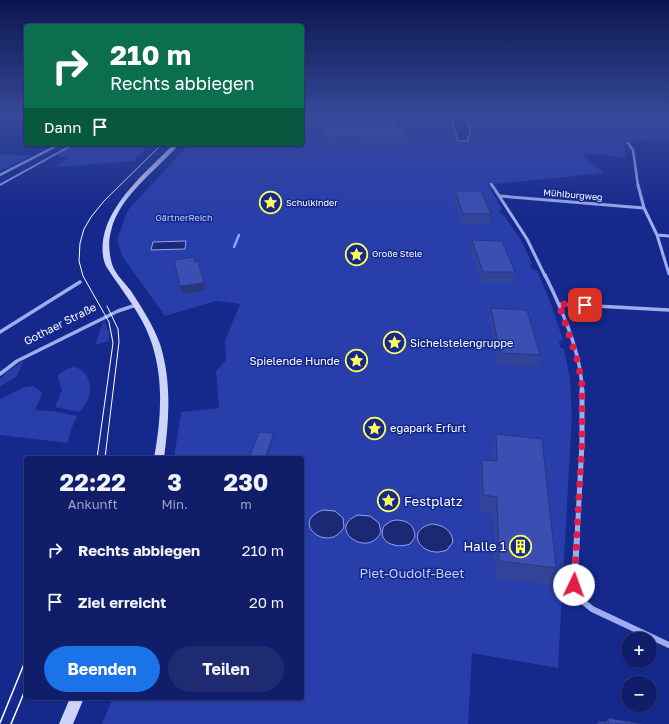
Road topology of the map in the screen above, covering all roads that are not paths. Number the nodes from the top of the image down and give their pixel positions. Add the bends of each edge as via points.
1 (52, 148) edge
2 (173, 148) edge
3 (631, 148) edge
4 (0, 174) edge
5 (491, 184) dead end
6 (500, 196) junction
7 (644, 208) junction
8 (657, 235) junction
9 (669, 236) edge
10 (669, 274) edge
11 (80, 282) dead end
12 (559, 304) junction
13 (136, 305) junction
14 (669, 310) edge
15 (0, 332) edge
16 (0, 374) edge
17 (159, 456) edge
18 (669, 645) edge
19 (76, 700) edge
20 (66, 724) edge

1 - 4 street
2 - 13 main road via 124,199 114,213 108,230 106,258
3 - 7 street
5 - 6 street
6 - 7 street, Mühlburgweg
6 - 12 street via 527,240
7 - 8 street
8 - 9 street
8 - 10 street
11 - 15 street
12 - 14 street
12 - 18 street via 578,362 582,385 582,443 574,585 576,595 592,609
13 - 16 street, Gothaer Straße via 118,311 18,361
13 - 17 main road via 149,327 163,372 166,393
19 - 20 main road

